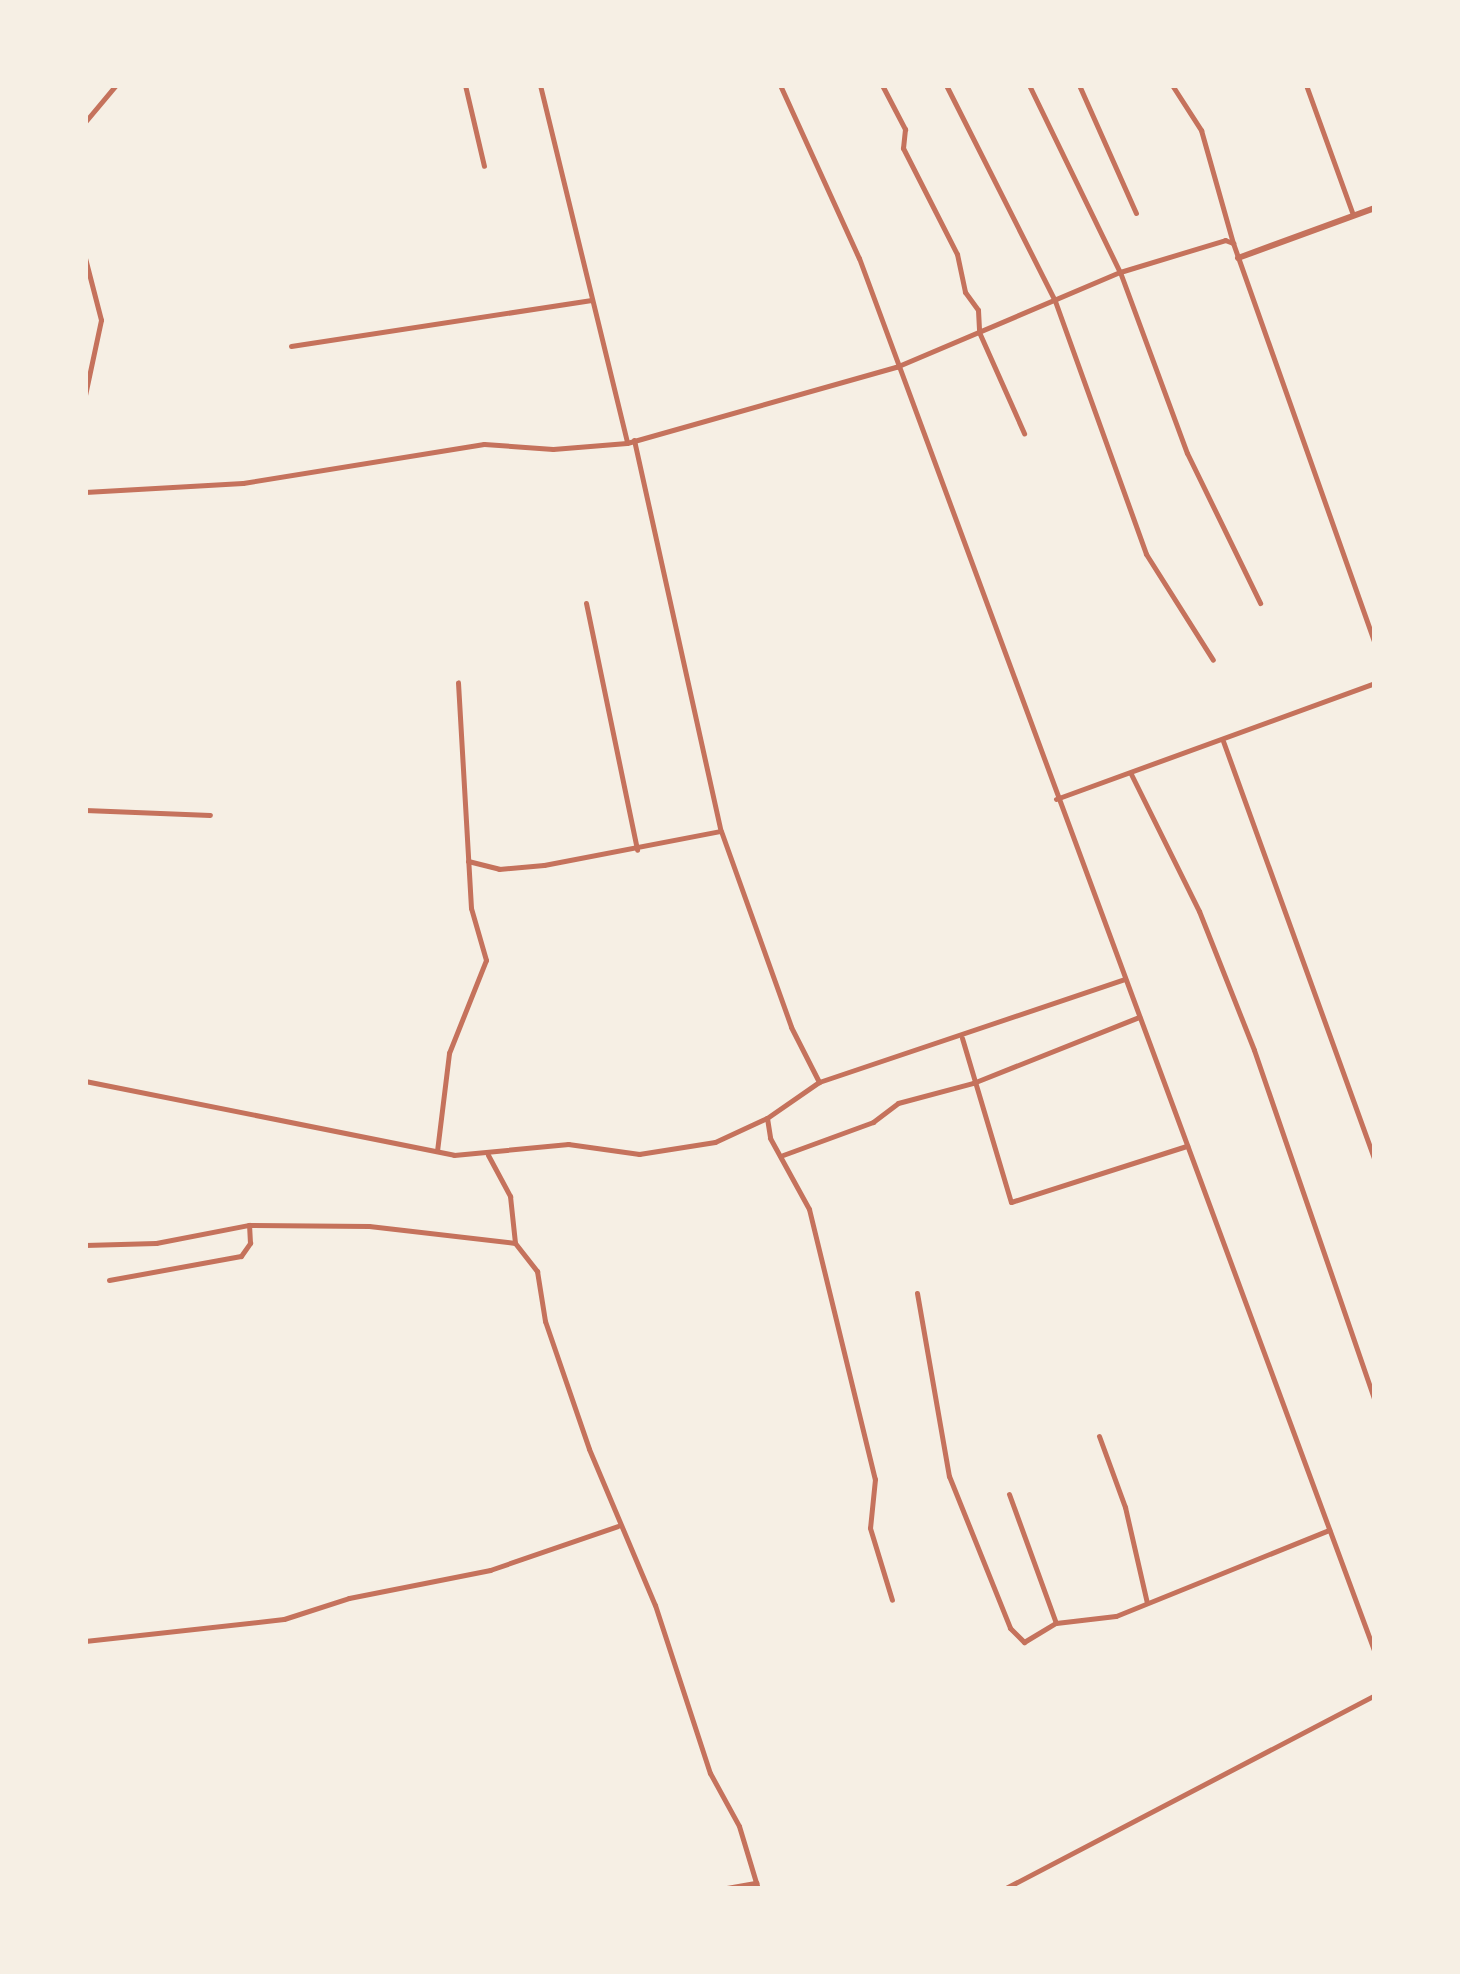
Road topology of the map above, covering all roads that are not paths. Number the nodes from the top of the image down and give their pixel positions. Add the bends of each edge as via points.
1 (116, 85) edge
2 (465, 85) edge
3 (540, 85) edge
4 (780, 85) edge
5 (882, 85) edge
6 (946, 85) edge
7 (1029, 85) edge
8 (1079, 85) edge
9 (1172, 85) edge
10 (1306, 85) edge
11 (85, 122) edge
12 (484, 166) dead end
13 (1375, 208) edge
14 (1136, 213) dead end
15 (1354, 215) junction
16 (1233, 243) junction
17 (85, 258) edge
18 (1238, 258) junction
19 (1120, 272) junction
20 (592, 300) junction
21 (1054, 301) junction
22 (979, 332) junction
23 (291, 346) dead end
24 (896, 367) junction
25 (85, 394) edge
26 (1024, 433) dead end
27 (630, 442) junction
28 (85, 492) edge
29 (586, 603) dead end
30 (1260, 603) dead end
31 (1375, 644) edge
32 (1213, 660) dead end
33 (458, 682) dead end
34 (1375, 682) edge
35 (1223, 741) junction
36 (1131, 774) junction
37 (1056, 798) junction
38 (85, 810) edge
39 (210, 815) dead end
40 (721, 831) junction
41 (636, 850) junction
42 (468, 861) junction
43 (1125, 979) junction
44 (1139, 1017) junction
45 (962, 1038) junction
46 (85, 1081) edge
47 (819, 1082) junction
48 (973, 1083) junction
49 (767, 1118) junction
50 (1187, 1146) junction
51 (436, 1151) junction
52 (488, 1155) junction
53 (783, 1155) junction
54 (1375, 1160) edge
55 (249, 1225) junction
56 (515, 1244) junction
57 (85, 1245) edge
58 (109, 1280) dead end
59 (918, 1293) dead end
60 (1375, 1402) edge
61 (1098, 1436) dead end
62 (1009, 1494) dead end
63 (618, 1526) junction
64 (1329, 1530) junction
65 (892, 1600) dead end
66 (1147, 1602) junction
67 (1056, 1623) junction
68 (85, 1641) edge
69 (1375, 1652) edge
70 (1375, 1695) edge
71 (757, 1886) edge
72 (721, 1889) edge
73 (1004, 1889) edge

1 - 11 street
2 - 12 street
3 - 20 street
4 - 24 street via 859,258
5 - 22 street via 906,129 903,148 957,254 965,292 978,310
6 - 21 street
7 - 19 street
8 - 14 street
9 - 16 street via 1201,130
10 - 15 street
13 - 15 street
15 - 18 street
16 - 18 street
16 - 19 street via 1192,246
17 - 25 street via 100,320
18 - 31 street
19 - 21 street
19 - 30 street via 1187,453
20 - 23 street
20 - 27 street
21 - 22 street
21 - 32 street via 1146,554
22 - 24 street
22 - 26 street
24 - 27 street
24 - 37 street
27 - 28 street via 553,449 484,444 242,483
27 - 40 street
29 - 41 street
33 - 42 street
34 - 35 street
35 - 36 street
35 - 54 street
36 - 37 street
36 - 60 street via 1199,911 1254,1050
37 - 43 street
38 - 39 street
40 - 41 street
40 - 47 street via 791,1026
41 - 42 street via 500,869
42 - 51 street via 471,908 486,960 449,1052
43 - 44 street
43 - 45 street via 1054,998
44 - 48 street
44 - 50 street
45 - 47 street
45 - 48 street
46 - 51 street
47 - 49 street
48 - 50 street via 1011,1202
48 - 53 street via 898,1103 873,1122
49 - 52 street via 715,1142 639,1154 568,1144
49 - 53 street
50 - 64 street
51 - 52 street
52 - 56 street via 510,1196
53 - 65 street via 809,1208 824,1266 875,1478 870,1528
55 - 56 street via 370,1226
55 - 57 street via 156,1243
55 - 58 street via 250,1243 241,1256
56 - 63 street via 537,1271 545,1322 588,1449 612,1493
59 - 67 street via 950,1476 1010,1628 1024,1642
61 - 66 street via 1125,1507
62 - 67 street
63 - 68 street via 490,1570 349,1598 284,1619
63 - 71 street via 655,1605 710,1773 739,1826
64 - 66 street
64 - 69 street
66 - 67 street via 1103,1620 1093,1615
70 - 73 street
71 - 72 street

